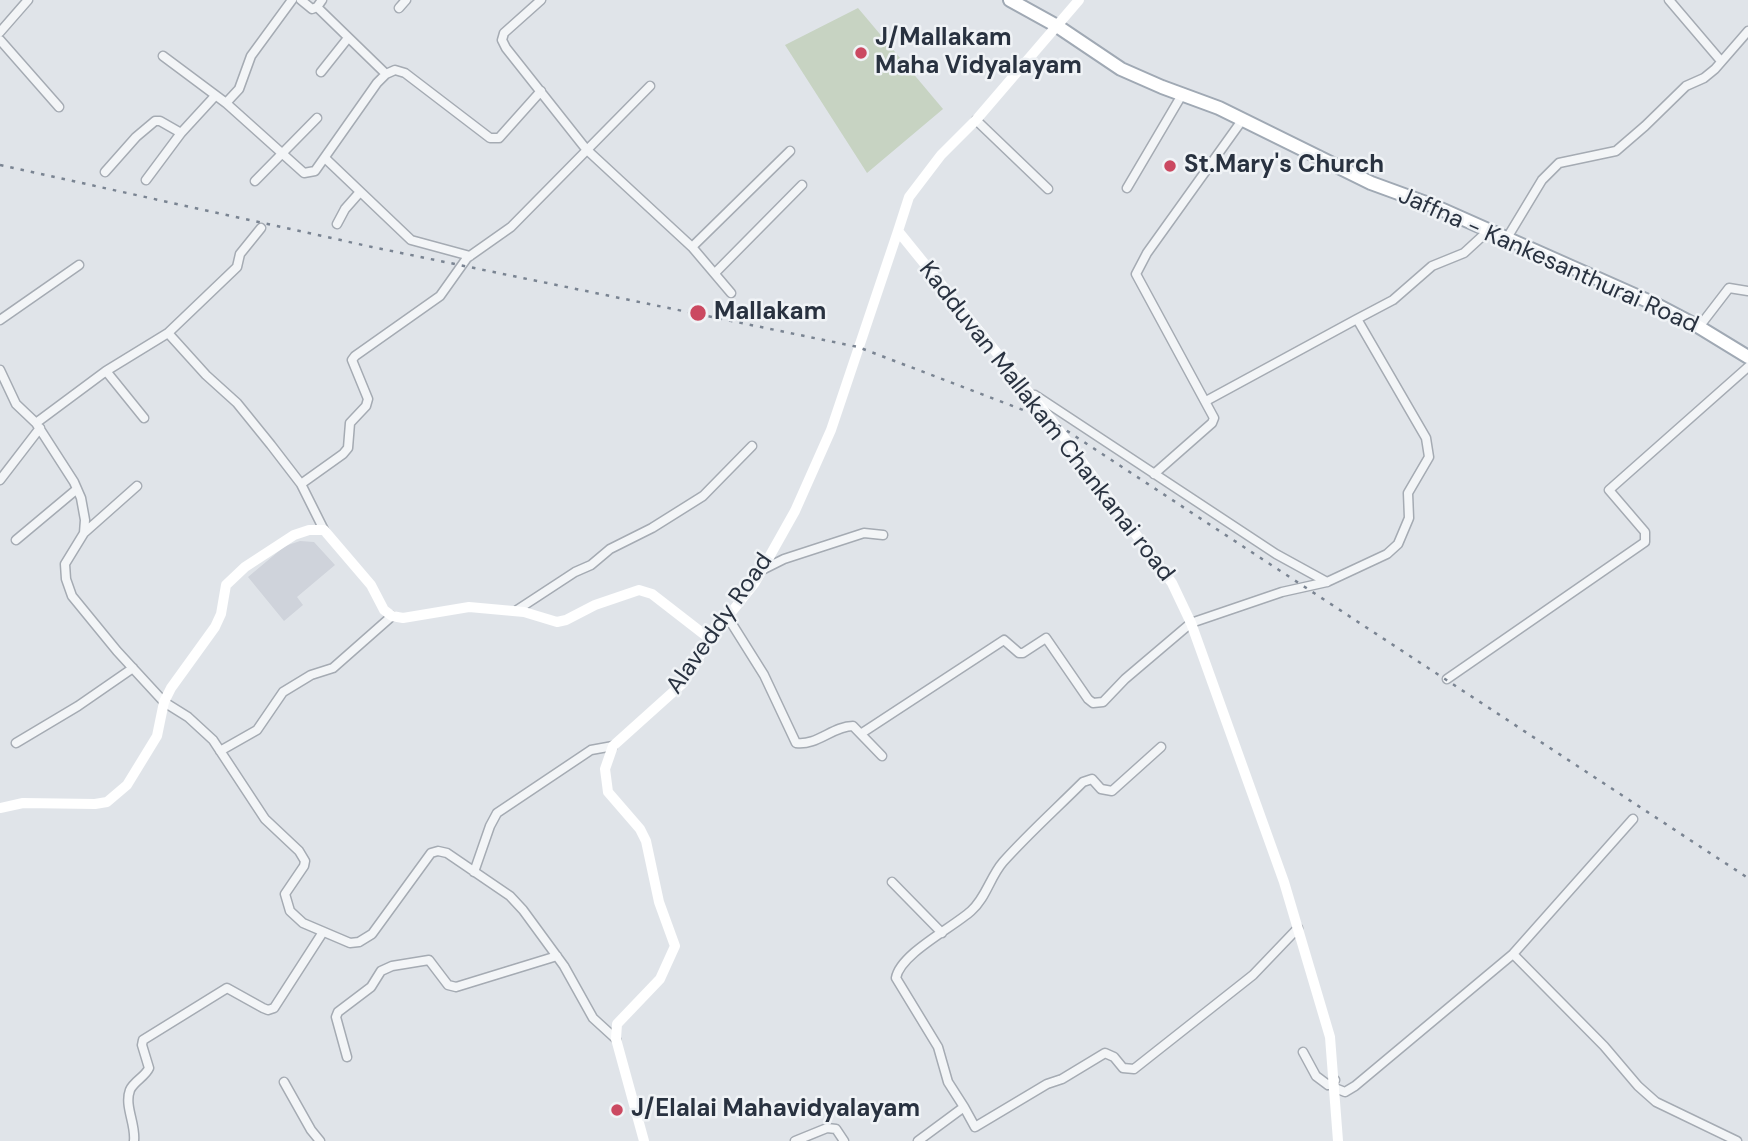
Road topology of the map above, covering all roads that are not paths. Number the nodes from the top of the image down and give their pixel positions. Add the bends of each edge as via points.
1 (28, 0) edge
2 (292, 0) edge
3 (302, 0) edge
4 (406, 0) edge
5 (541, 0) edge
6 (1010, 0) edge
7 (1079, 0) edge
8 (1669, 0) edge
9 (319, 4) edge
10 (399, 8) dead end
11 (1057, 26) junction
12 (1748, 31) edge
13 (0, 33) edge
14 (348, 38) junction
15 (0, 40) edge
16 (163, 56) dead end
17 (1721, 61) junction
18 (321, 72) dead end
19 (386, 74) junction
20 (650, 86) dead end
21 (541, 91) junction
22 (1183, 93) junction
23 (215, 96) junction
24 (226, 103) junction
25 (59, 107) dead end
26 (317, 118) dead end
27 (1243, 119) junction
28 (976, 120) junction
29 (181, 134) junction
30 (586, 149) junction
31 (790, 151) dead end
32 (282, 153) junction
33 (326, 159) junction
34 (105, 172) dead end
35 (146, 180) dead end
36 (255, 181) dead end
37 (802, 184) dead end
38 (1127, 188) dead end
39 (1048, 189) dead end
40 (360, 192) junction
41 (337, 224) dead end
42 (261, 228) dead end
43 (1489, 230) junction
44 (898, 231) junction
45 (1507, 238) junction
46 (692, 247) junction
47 (470, 256) junction
48 (79, 265) dead end
49 (715, 273) junction
50 (1748, 291) edge
51 (732, 293) dead end
52 (1357, 319) junction
53 (0, 320) edge
54 (1699, 327) junction
55 (168, 333) junction
56 (1748, 357) edge
57 (1748, 367) edge
58 (0, 370) edge
59 (106, 372) junction
60 (1026, 389) junction
61 (1206, 401) junction
62 (144, 418) dead end
63 (38, 426) junction
64 (752, 446) dead end
65 (1154, 474) junction
66 (0, 480) edge
67 (301, 484) junction
68 (137, 486) dead end
69 (77, 489) junction
70 (324, 530) junction
71 (84, 533) junction
72 (883, 535) dead end
73 (16, 540) dead end
74 (762, 570) junction
75 (1327, 582) junction
76 (517, 610) junction
77 (392, 616) junction
78 (727, 616) junction
79 (1191, 623) junction
80 (709, 639) junction
81 (133, 668) junction
82 (1447, 679) dead end
83 (164, 702) junction
84 (862, 733) junction
85 (16, 743) dead end
86 (613, 746) junction
87 (1161, 747) dead end
88 (220, 751) junction
89 (882, 756) dead end
90 (0, 808) edge
91 (1633, 819) dead end
92 (474, 872) junction
93 (892, 882) dead end
94 (1298, 928) junction
95 (323, 932) junction
96 (942, 933) junction
97 (1513, 954) junction
98 (557, 956) junction
99 (616, 1039) junction
100 (1303, 1052) dead end
101 (347, 1057) dead end
102 (284, 1082) dead end
103 (1335, 1084) junction
104 (964, 1107) junction
105 (134, 1141) edge
106 (320, 1141) edge
107 (643, 1141) edge
108 (794, 1141) edge
109 (844, 1141) edge
110 (918, 1141) edge
111 (1338, 1141) edge
112 (1737, 1141) edge

1 - 13 street
2 - 24 street via 251,56 239,89
3 - 9 street via 312,9
4 - 10 street
5 - 21 street via 502,40
6 - 11 main road, Jaffna - Kankesanthurai Road
7 - 11 street
8 - 17 street
9 - 14 street
11 - 22 main road, Jaffna - Kankesanthurai Road via 1121,69
11 - 28 street
12 - 17 street
14 - 18 street
14 - 19 street
15 - 25 street
16 - 23 street
17 - 45 street via 1704,79 1679,91 1616,151 1559,163 1542,180
19 - 21 street via 405,73 490,138 499,138
19 - 33 street
20 - 30 street
21 - 30 street
22 - 27 main road, Jaffna - Kankesanthurai Road
22 - 38 street
23 - 24 street
23 - 29 street
24 - 32 street
26 - 32 street
27 - 43 main road, Jaffna - Kankesanthurai Road via 1371,183
27 - 61 street via 1136,274
28 - 39 street
28 - 44 street via 909,197
29 - 34 street via 155,121
29 - 35 street
30 - 46 street
30 - 47 street via 511,227
31 - 46 street
32 - 33 street via 304,173
32 - 36 street
33 - 40 street
37 - 49 street
40 - 41 street
40 - 47 street via 411,240
42 - 55 street via 240,254 237,267
43 - 45 main road, Jaffna - Kankesanthurai Road
43 - 52 street via 1464,253 1432,266 1394,300
44 - 60 street, Kadduvan Mallakam Chankanai road
44 - 74 street, Alaveddy Road via 831,430 795,511
45 - 54 main road, Jaffna - Kankesanthurai Road
46 - 49 street
47 - 67 street via 440,296 352,360 368,399 366,406 350,423 348,448
48 - 53 street
49 - 51 street
50 - 54 street via 1729,288
52 - 61 street
52 - 75 street via 1426,438 1430,457 1408,493 1409,518 1398,544 1387,554
54 - 56 main road, Jaffna - Kankesanthurai Road
55 - 59 street
55 - 67 street via 237,404
57 - 82 street via 1609,490 1645,532 1644,542
58 - 63 street via 16,404
59 - 62 street
59 - 63 street
60 - 65 street
60 - 79 street, Kadduvan Mallakam Chankanai road via 1172,583
61 - 65 street via 1212,423
63 - 66 street
63 - 69 street
64 - 76 street via 703,496
65 - 75 street
67 - 70 street
68 - 71 street
69 - 71 street
69 - 73 street
70 - 77 street
70 - 83 street via 294,535 245,566 226,585 215,627
71 - 81 street via 65,564 72,596
72 - 74 street via 864,533
74 - 78 street, Alaveddy Road
75 - 79 street
76 - 77 street via 469,607
76 - 80 street via 557,622 639,590 652,594
77 - 88 street via 333,668 283,691 257,730
78 - 80 street, Alaveddy Road
78 - 84 street via 764,676 796,743 810,742 846,726
79 - 84 street via 1102,702 1088,699 1046,638 1023,653 1004,640
79 - 94 street, Kadduvan Mallakam Chankanai road
80 - 86 street, Alaveddy Road via 682,684
81 - 83 street
81 - 85 street
83 - 88 street via 203,728
83 - 90 street via 157,736 127,785 107,802 23,803
84 - 89 street
86 - 92 street via 590,750 497,813
86 - 99 street via 605,769 608,792 644,835 659,902 675,946 660,979 617,1024
87 - 96 street via 1112,791 1101,789 1092,779 1083,782 1001,864 971,911
88 - 95 street via 265,819 304,858 304,866 285,894 286,902 303,923
91 - 97 street
92 - 95 street via 447,853 431,853 372,934 350,943
92 - 98 street via 510,896
93 - 96 street
94 - 103 street, Kadduvan Mallakam Chankanai road via 1330,1037
94 - 104 street via 1254,975 1134,1069 1123,1068 1105,1053 975,1127
95 - 105 street via 274,1007 263,1008 227,988 143,1040 148,1071 132,1086 127,1099
96 - 104 street via 909,958 896,978 938,1047 948,1082
97 - 103 street via 1354,1086 1345,1092
97 - 112 street via 1638,1086 1656,1101
98 - 99 street via 593,1018
98 - 101 street via 456,986 448,985 429,960 381,971 371,987 336,1017
99 - 107 street
100 - 103 street via 1321,1081
102 - 106 street
103 - 111 street, Kadduvan Mallakam Chankanai road
104 - 110 street
108 - 109 street via 827,1128 836,1129

